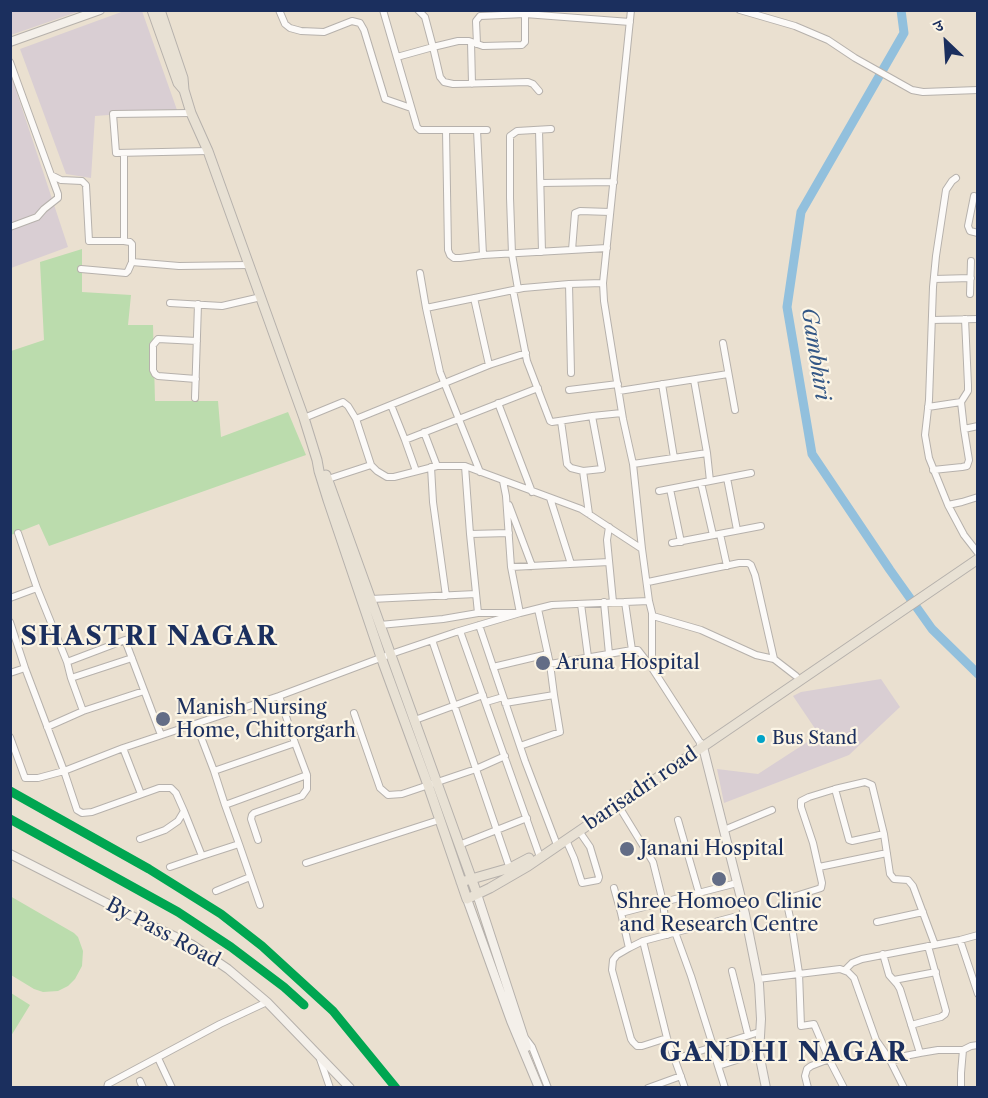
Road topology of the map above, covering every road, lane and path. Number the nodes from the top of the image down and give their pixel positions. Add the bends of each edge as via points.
1 (100, 10) edge
2 (152, 10) edge
3 (160, 10) edge
4 (279, 10) edge
5 (383, 10) edge
6 (418, 10) edge
7 (631, 10) edge
8 (740, 10) edge
9 (525, 14) junction
10 (630, 22) junction
11 (10, 42) edge
12 (474, 43) junction
13 (433, 47) junction
14 (397, 57) junction
15 (10, 62) edge
16 (472, 84) junction
17 (184, 90) junction
18 (978, 90) edge
19 (539, 91) dead end
20 (411, 108) junction
21 (191, 113) junction
22 (551, 129) dead end
23 (447, 130) junction
24 (477, 130) junction
25 (487, 130) dead end
26 (539, 130) junction
27 (208, 151) junction
28 (124, 153) junction
29 (51, 175) junction
30 (956, 178) dead end
31 (614, 182) junction
32 (541, 183) junction
33 (974, 196) dead end
34 (610, 212) junction
35 (10, 227) edge
36 (978, 233) edge
37 (124, 241) junction
38 (607, 248) junction
39 (572, 250) junction
40 (542, 252) junction
41 (513, 254) junction
42 (483, 255) junction
43 (971, 261) dead end
44 (132, 262) junction
45 (249, 265) junction
46 (81, 269) dead end
47 (420, 273) dead end
48 (971, 278) junction
49 (934, 279) junction
50 (603, 283) junction
51 (569, 284) junction
52 (516, 289) junction
53 (970, 294) dead end
54 (261, 297) junction
55 (474, 298) junction
56 (170, 303) dead end
57 (198, 304) junction
58 (426, 308) junction
59 (965, 319) junction
60 (978, 319) edge
61 (932, 320) junction
62 (197, 341) junction
63 (723, 343) dead end
64 (526, 353) junction
65 (489, 365) junction
66 (571, 374) dead end
67 (728, 374) junction
68 (196, 379) junction
69 (694, 380) junction
70 (445, 383) junction
71 (662, 384) junction
72 (538, 388) junction
73 (618, 388) junction
74 (978, 389) edge
75 (568, 390) dead end
76 (968, 391) junction
77 (195, 398) dead end
78 (961, 402) junction
79 (498, 403) junction
80 (391, 405) junction
81 (928, 407) junction
82 (735, 410) dead end
83 (622, 413) junction
84 (592, 416) junction
85 (304, 418) junction
86 (459, 418) junction
87 (356, 419) junction
88 (561, 421) junction
89 (978, 426) edge
90 (964, 429) junction
91 (424, 432) junction
92 (405, 440) junction
93 (707, 453) junction
94 (674, 458) junction
95 (633, 464) junction
96 (372, 465) junction
97 (434, 466) junction
98 (465, 466) junction
99 (933, 470) junction
100 (416, 471) junction
101 (584, 471) junction
102 (480, 472) junction
103 (751, 473) dead end
104 (727, 478) junction
105 (325, 480) junction
106 (503, 481) junction
107 (710, 481) junction
108 (701, 483) junction
109 (670, 489) junction
110 (659, 491) dead end
111 (532, 492) junction
112 (506, 496) junction
113 (978, 497) edge
114 (550, 498) junction
115 (948, 505) junction
116 (589, 514) junction
117 (761, 526) dead end
118 (609, 527) junction
119 (737, 531) junction
120 (18, 533) dead end
121 (509, 533) junction
122 (470, 534) junction
123 (716, 534) junction
124 (681, 542) junction
125 (672, 543) dead end
126 (642, 549) junction
127 (978, 553) edge
128 (978, 559) edge
129 (609, 562) junction
130 (571, 564) junction
131 (532, 566) junction
132 (727, 566) junction
133 (511, 567) junction
134 (648, 582) junction
135 (37, 588) junction
136 (476, 594) junction
137 (446, 596) junction
138 (10, 598) edge
139 (371, 599) junction
140 (604, 602) junction
141 (613, 602) junction
142 (625, 602) junction
143 (649, 602) junction
144 (581, 604) junction
145 (538, 609) junction
146 (478, 613) junction
147 (520, 613) junction
148 (652, 616) junction
149 (10, 622) edge
150 (380, 625) junction
151 (478, 626) junction
152 (460, 631) junction
153 (432, 640) junction
154 (632, 650) junction
155 (391, 654) junction
156 (548, 654) junction
157 (609, 654) junction
158 (132, 657) junction
159 (381, 657) junction
160 (588, 657) junction
161 (774, 659) junction
162 (67, 662) junction
163 (550, 664) junction
164 (493, 667) junction
165 (25, 668) junction
166 (652, 668) junction
167 (808, 671) junction
168 (10, 673) edge
169 (796, 676) junction
170 (71, 678) junction
171 (144, 691) junction
172 (554, 695) junction
173 (279, 696) junction
174 (485, 699) junction
175 (504, 700) junction
176 (455, 706) junction
177 (83, 711) junction
178 (354, 713) dead end
179 (415, 720) junction
180 (196, 724) junction
181 (47, 727) junction
182 (161, 735) junction
183 (10, 737) edge
184 (295, 743) junction
185 (702, 745) junction
186 (520, 746) junction
187 (123, 748) junction
188 (505, 756) junction
189 (476, 769) junction
190 (64, 771) junction
191 (214, 771) junction
192 (308, 775) junction
193 (433, 784) junction
194 (835, 789) junction
195 (141, 794) junction
196 (620, 802) junction
197 (225, 805) junction
198 (772, 810) dead end
199 (184, 811) junction
200 (527, 818) junction
201 (439, 820) junction
202 (678, 820) dead end
203 (497, 830) junction
204 (724, 830) junction
205 (579, 831) junction
206 (884, 834) junction
207 (140, 839) dead end
208 (258, 840) dead end
209 (559, 842) junction
210 (238, 844) junction
211 (459, 845) junction
212 (887, 853) junction
213 (10, 854) edge
214 (539, 855) junction
215 (202, 856) junction
216 (306, 863) dead end
217 (170, 867) dead end
218 (819, 867) junction
219 (511, 872) junction
220 (250, 877) junction
221 (471, 879) junction
222 (461, 882) junction
223 (737, 883) junction
224 (614, 888) dead end
225 (216, 891) dead end
226 (699, 893) junction
227 (477, 894) junction
228 (467, 899) junction
229 (663, 902) junction
230 (260, 905) dead end
231 (922, 912) junction
232 (621, 913) junction
233 (746, 914) junction
234 (877, 922) dead end
235 (675, 932) junction
236 (667, 935) junction
237 (978, 935) edge
238 (960, 940) junction
239 (643, 941) junction
240 (931, 946) junction
241 (629, 948) junction
242 (883, 954) junction
243 (845, 970) junction
244 (732, 971) dead end
245 (936, 972) junction
246 (800, 973) junction
247 (758, 979) junction
248 (894, 980) junction
249 (502, 986) junction
250 (978, 994) edge
251 (267, 1002) junction
252 (911, 1025) junction
253 (759, 1032) junction
254 (748, 1035) junction
255 (524, 1037) junction
256 (667, 1038) junction
257 (978, 1045) edge
258 (712, 1047) junction
259 (523, 1049) junction
260 (963, 1050) junction
261 (759, 1053) junction
262 (920, 1053) junction
263 (319, 1055) junction
264 (158, 1058) junction
265 (675, 1059) junction
266 (829, 1059) junction
267 (891, 1062) junction
268 (718, 1065) junction
269 (535, 1076) junction
270 (681, 1076) junction
271 (140, 1081) dead end
272 (107, 1088) edge
273 (143, 1088) edge
274 (172, 1088) edge
275 (330, 1088) edge
276 (350, 1088) edge
277 (537, 1088) edge
278 (548, 1088) edge
279 (648, 1088) edge
280 (685, 1088) edge
281 (725, 1088) edge
282 (766, 1088) edge
283 (808, 1088) edge
284 (844, 1088) edge
285 (904, 1088) edge
286 (961, 1088) edge

1 - 11 street
2 - 17 main road via 177,81
3 - 17 main road
4 - 20 street via 285,24 301,31 324,32 352,21 360,23 385,99
5 - 14 street
6 - 13 street via 425,17
7 - 10 street
8 - 18 street via 828,40 908,88 923,92
9 - 10 street
9 - 12 street via 480,15
9 - 12 street via 524,44
10 - 31 street
12 - 13 street via 458,41
12 - 16 street
13 - 14 street
13 - 16 street via 442,80
14 - 20 street
15 - 29 street
16 - 19 street via 528,82
17 - 21 main road
20 - 23 street via 419,129
21 - 27 main road
21 - 28 street via 113,114 116,153
22 - 26 street
23 - 24 street
23 - 42 street via 449,252 454,258
24 - 25 street
24 - 42 street
26 - 32 street
26 - 41 street via 516,131 510,136
27 - 28 street
27 - 45 main road
28 - 37 street
29 - 35 street via 58,198 37,217
29 - 37 street via 86,183 89,241
30 - 49 street via 946,190
31 - 32 street
31 - 34 street
32 - 40 street
33 - 36 street via 968,226
34 - 38 street
34 - 39 street via 575,213
37 - 44 street via 132,244
38 - 39 street
38 - 50 street
39 - 40 street
40 - 41 street
41 - 42 street
41 - 52 street
43 - 48 street
44 - 45 street
44 - 46 street via 126,273
45 - 54 main road
47 - 58 street
48 - 49 street
48 - 53 street
49 - 61 street
50 - 51 street
50 - 73 street
51 - 52 street
51 - 66 street
52 - 55 street
52 - 64 street
54 - 57 street via 222,306
54 - 85 main road
55 - 58 street
55 - 65 street
56 - 57 street
57 - 62 street
58 - 70 street
59 - 60 street
59 - 61 street
59 - 76 street
61 - 81 street
62 - 68 street
62 - 68 street via 158,339 153,345 155,375
63 - 67 street
64 - 65 street
64 - 72 street
65 - 70 street
67 - 69 street
67 - 82 street
68 - 77 street
69 - 71 street
69 - 93 street
70 - 80 street
70 - 86 street
71 - 73 street
71 - 94 street
72 - 79 street
72 - 88 street via 551,422
73 - 75 street
73 - 83 street
74 - 76 street
76 - 78 street
78 - 81 street
78 - 90 street
79 - 86 street
79 - 111 street
80 - 87 street
80 - 92 street
81 - 99 street via 925,435
83 - 84 street
83 - 95 street
84 - 88 street
84 - 101 street via 602,470
85 - 87 street via 343,402
85 - 105 main road
86 - 91 street
86 - 102 street
87 - 96 street
88 - 101 street via 567,464
89 - 90 street
90 - 99 street via 967,466
91 - 92 street
91 - 97 street
92 - 100 street
93 - 94 street
93 - 107 street
94 - 95 street
95 - 126 street
96 - 100 street via 387,477
96 - 105 street
97 - 98 street
97 - 100 street
97 - 137 street via 433,502
98 - 102 street
98 - 122 street
99 - 115 street
101 - 116 street
102 - 106 street
103 - 104 street
104 - 107 street
104 - 119 street
105 - 139 main road
105 - 159 main road
106 - 111 street
106 - 112 street
107 - 108 street
108 - 109 street
108 - 123 street
109 - 110 street
109 - 124 street
111 - 114 street
112 - 121 street
112 - 131 street
113 - 115 street
114 - 116 street
114 - 130 street
115 - 127 street
116 - 118 street
117 - 119 street
118 - 126 street
118 - 129 street
119 - 123 street
120 - 135 street
121 - 122 street
121 - 133 street
122 - 136 street
123 - 124 street
123 - 132 street
124 - 125 street
126 - 134 street
127 - 167 main road
128 - 167 main road
129 - 130 street
129 - 141 street
130 - 131 street
131 - 133 street
132 - 134 street
132 - 161 street via 751,565
133 - 147 street
134 - 143 street
135 - 138 street
135 - 162 street
136 - 137 street
136 - 146 street
137 - 139 street
139 - 150 main road
140 - 141 street
140 - 144 street
140 - 157 street
141 - 142 street
142 - 143 street
142 - 154 street
143 - 148 street
144 - 145 street
144 - 160 street
145 - 147 street
145 - 156 street
146 - 147 street
146 - 150 street
147 - 151 street
148 - 161 street
148 - 166 street
149 - 165 street
150 - 155 main road
151 - 152 street
151 - 164 street
152 - 153 street
152 - 174 street
153 - 155 street
153 - 176 street
154 - 157 street
154 - 166 street via 638,650
155 - 159 street
155 - 179 main road
156 - 163 street
156 - 164 street
157 - 160 street
158 - 162 street via 125,640
158 - 170 street
158 - 171 street
159 - 173 street
159 - 193 main road
160 - 163 street
161 - 169 street
162 - 170 street
163 - 172 street
164 - 175 street
165 - 168 street
165 - 181 street
166 - 185 street
167 - 169 main road, barisadri road
167 - 185 main road, barisadri road
169 - 185 main road, barisadri road
170 - 177 street
171 - 177 street
171 - 182 street
172 - 175 street
172 - 186 street via 560,732
173 - 180 street
173 - 184 street
174 - 175 street
174 - 176 street
174 - 188 street
175 - 186 street
176 - 179 street
176 - 189 street
177 - 181 street
178 - 193 street via 384,792 402,795
179 - 193 main road
180 - 182 street
180 - 191 street
181 - 190 street
182 - 187 street
183 - 190 street via 25,778
184 - 191 street
184 - 192 street
185 - 196 main road, barisadri road
185 - 204 street
186 - 209 street
187 - 190 street
187 - 195 street
188 - 189 street
188 - 200 street
189 - 193 street
189 - 203 street
190 - 195 street via 77,810 82,813
191 - 197 street
192 - 197 street
192 - 208 street via 302,796 252,815
193 - 201 main road
193 - 211 main road
194 - 206 street via 865,782 872,785
194 - 206 street via 849,840
194 - 218 street via 804,799 801,804
195 - 199 street via 171,788
196 - 205 main road, barisadri road
196 - 209 main road, barisadri road
196 - 229 street via 653,862
197 - 210 street
198 - 204 street
199 - 207 street via 165,830
199 - 215 street
200 - 203 street
200 - 214 street
201 - 216 street
201 - 222 main road
202 - 226 street
203 - 211 street
203 - 219 street
204 - 223 street
205 - 209 main road, barisadri road
205 - 209 street via 590,848 598,880 582,883 574,858
206 - 212 street
209 - 214 main road, barisadri road
210 - 215 street
210 - 220 street
211 - 221 main road
212 - 218 street
212 - 231 street via 892,877 911,882
213 - 251 street, By Pass Road via 191,944
214 - 219 main road, barisadri road
214 - 219 main road, barisadri road
215 - 217 street
218 - 246 street via 821,888 786,899
219 - 221 main road
219 - 227 main road, barisadri road
220 - 225 street
220 - 230 street
221 - 222 main road
221 - 227 main road
222 - 228 main road
223 - 226 street
223 - 233 street
224 - 232 street
226 - 229 street
227 - 228 main road, barisadri road
227 - 249 street
228 - 249 street
229 - 232 street
229 - 236 street
231 - 234 street
231 - 240 street
232 - 241 street
233 - 235 street
233 - 247 street
235 - 236 street
235 - 258 street
236 - 239 street
237 - 238 street
238 - 240 street
238 - 250 street
239 - 241 street
239 - 256 street
240 - 242 street
240 - 245 street
241 - 256 street via 617,955 612,969 631,1039 642,1046
242 - 243 street via 856,961
242 - 248 street
243 - 246 street
243 - 267 street via 854,978 876,1040
244 - 254 street
245 - 248 street
245 - 252 street via 945,1014
246 - 247 street
246 - 266 street via 801,1026 814,1024
247 - 253 street
248 - 252 street
249 - 255 street
249 - 259 street
251 - 263 street, By Pass Road
251 - 264 street
252 - 262 street
253 - 254 street
253 - 261 street
254 - 258 street
255 - 269 street
255 - 278 street
256 - 265 street
257 - 260 street
258 - 265 street
258 - 268 street
259 - 269 street
259 - 277 street
260 - 262 street
260 - 286 street
261 - 268 street
261 - 282 street
262 - 267 street
263 - 275 street
263 - 276 street, By Pass Road
264 - 272 street
264 - 274 street
265 - 270 street
266 - 283 street via 807,1069
266 - 284 street
267 - 285 street
268 - 281 street
269 - 277 street
270 - 279 street
270 - 280 street
271 - 273 street

